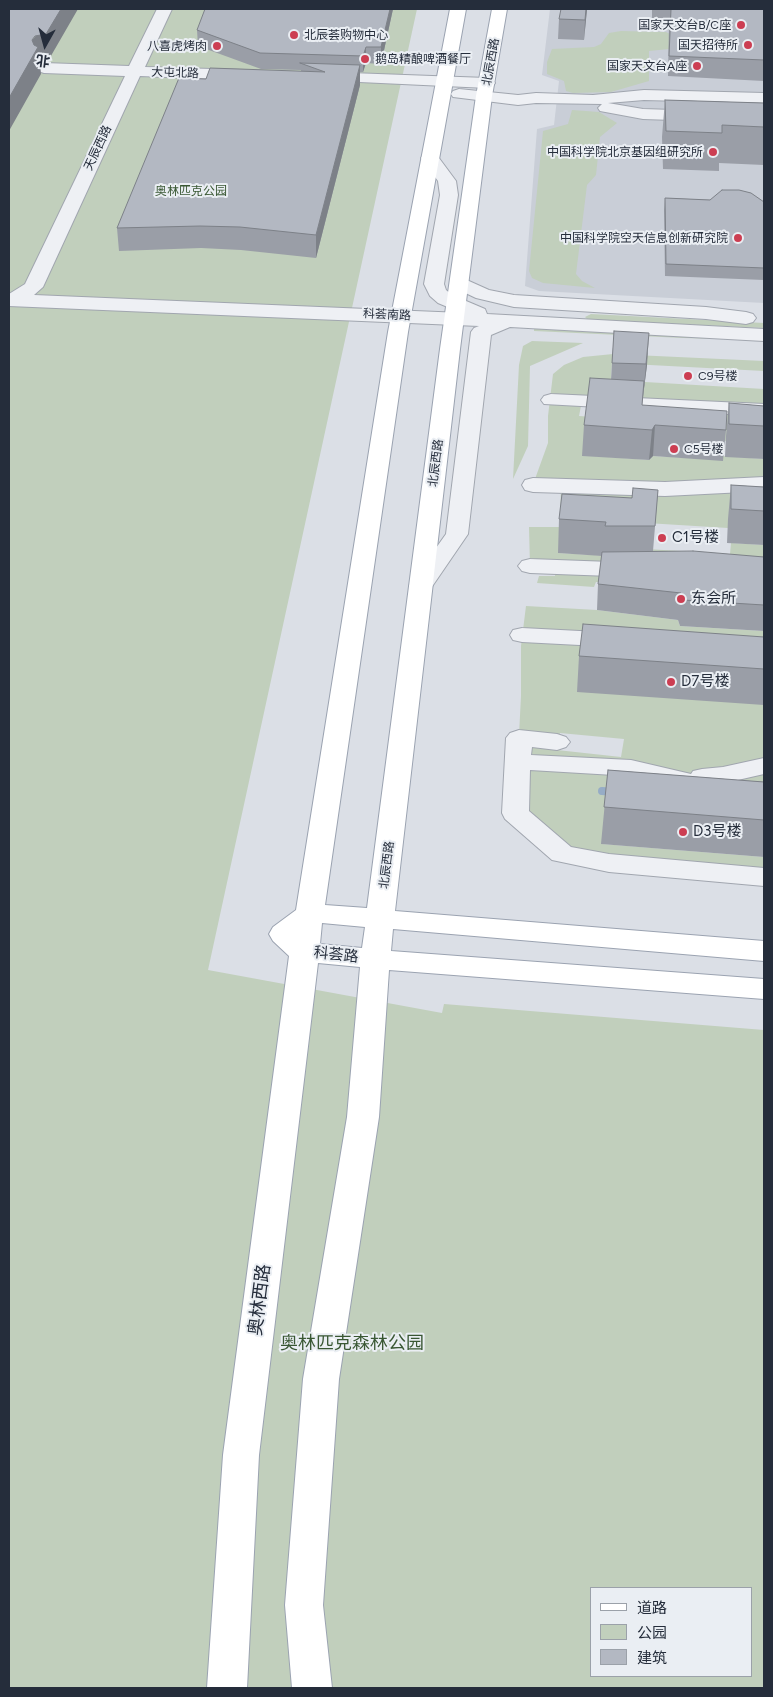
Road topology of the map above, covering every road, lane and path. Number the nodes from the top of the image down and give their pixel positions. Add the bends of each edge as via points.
1 (164, 9) edge
2 (458, 9) edge
3 (500, 9) edge
4 (44, 68) dead end
5 (134, 71) junction
6 (263, 76) edge
7 (312, 77) edge
8 (443, 88) junction
9 (485, 90) junction
10 (764, 98) edge
11 (618, 104) junction
12 (764, 118) edge
13 (430, 158) junction
14 (37, 294) junction
15 (10, 295) edge
16 (372, 299) junction
17 (457, 302) junction
18 (403, 308) junction
19 (581, 318) junction
20 (506, 322) junction
21 (761, 325) edge
22 (450, 349) junction
23 (580, 410) dead end
24 (764, 410) edge
25 (764, 484) edge
26 (533, 485) dead end
27 (530, 566) dead end
28 (655, 570) edge
29 (421, 586) junction
30 (522, 635) dead end
31 (645, 642) edge
32 (557, 742) dead end
33 (518, 762) junction
34 (764, 766) edge
35 (681, 779) junction
36 (764, 796) edge
37 (764, 877) edge
38 (310, 913) junction
39 (380, 919) junction
40 (764, 951) edge
41 (304, 952) junction
42 (376, 959) junction
43 (764, 989) edge
44 (227, 1688) edge
45 (312, 1688) edge

1 - 5 street, 天辰西路
2 - 8 main road
3 - 9 main road, 北辰西路
4 - 5 street, 大屯北路
5 - 6 street, 大屯北路
5 - 14 street, 天辰西路 via 44,262
7 - 8 street
8 - 9 street
8 - 13 main road
9 - 11 street via 531,104 601,107
9 - 17 main road, 北辰西路
10 - 11 street via 664,95
11 - 12 street via 660,115
13 - 18 main road
13 - 20 street via 446,181 448,195 434,284 437,292 445,299
14 - 15 street, 科荟南路
14 - 16 street, 科荟南路 via 375,299
14 - 18 street, 科荟南路
16 - 18 street, 科荟南路
16 - 22 street via 426,308 438,315
17 - 18 street, 科荟南路
17 - 19 street, 科荟南路
17 - 20 street, 科荟南路
17 - 21 street via 483,294 514,301 706,313
17 - 22 main road, 北辰西路
18 - 38 main road
19 - 20 street, 科荟南路
19 - 21 street, 科荟南路
20 - 29 street via 481,332 457,534
22 - 29 main road, 北辰西路
23 - 24 street via 550,404
25 - 26 street via 665,489
27 - 28 street
29 - 39 main road, 北辰西路
30 - 31 street
32 - 33 street via 519,738
33 - 35 street via 631,768
33 - 37 street via 515,813 562,854 609,863
34 - 35 street via 723,775
35 - 36 street
38 - 39 main road
38 - 41 main road, 奥林西路
39 - 40 main road
39 - 42 main road
41 - 42 main road, 科荟路
41 - 44 main road, 奥林西路 via 241,1455
42 - 43 main road, 科荟路
42 - 45 main road via 363,1117 321,1379 304,1605

